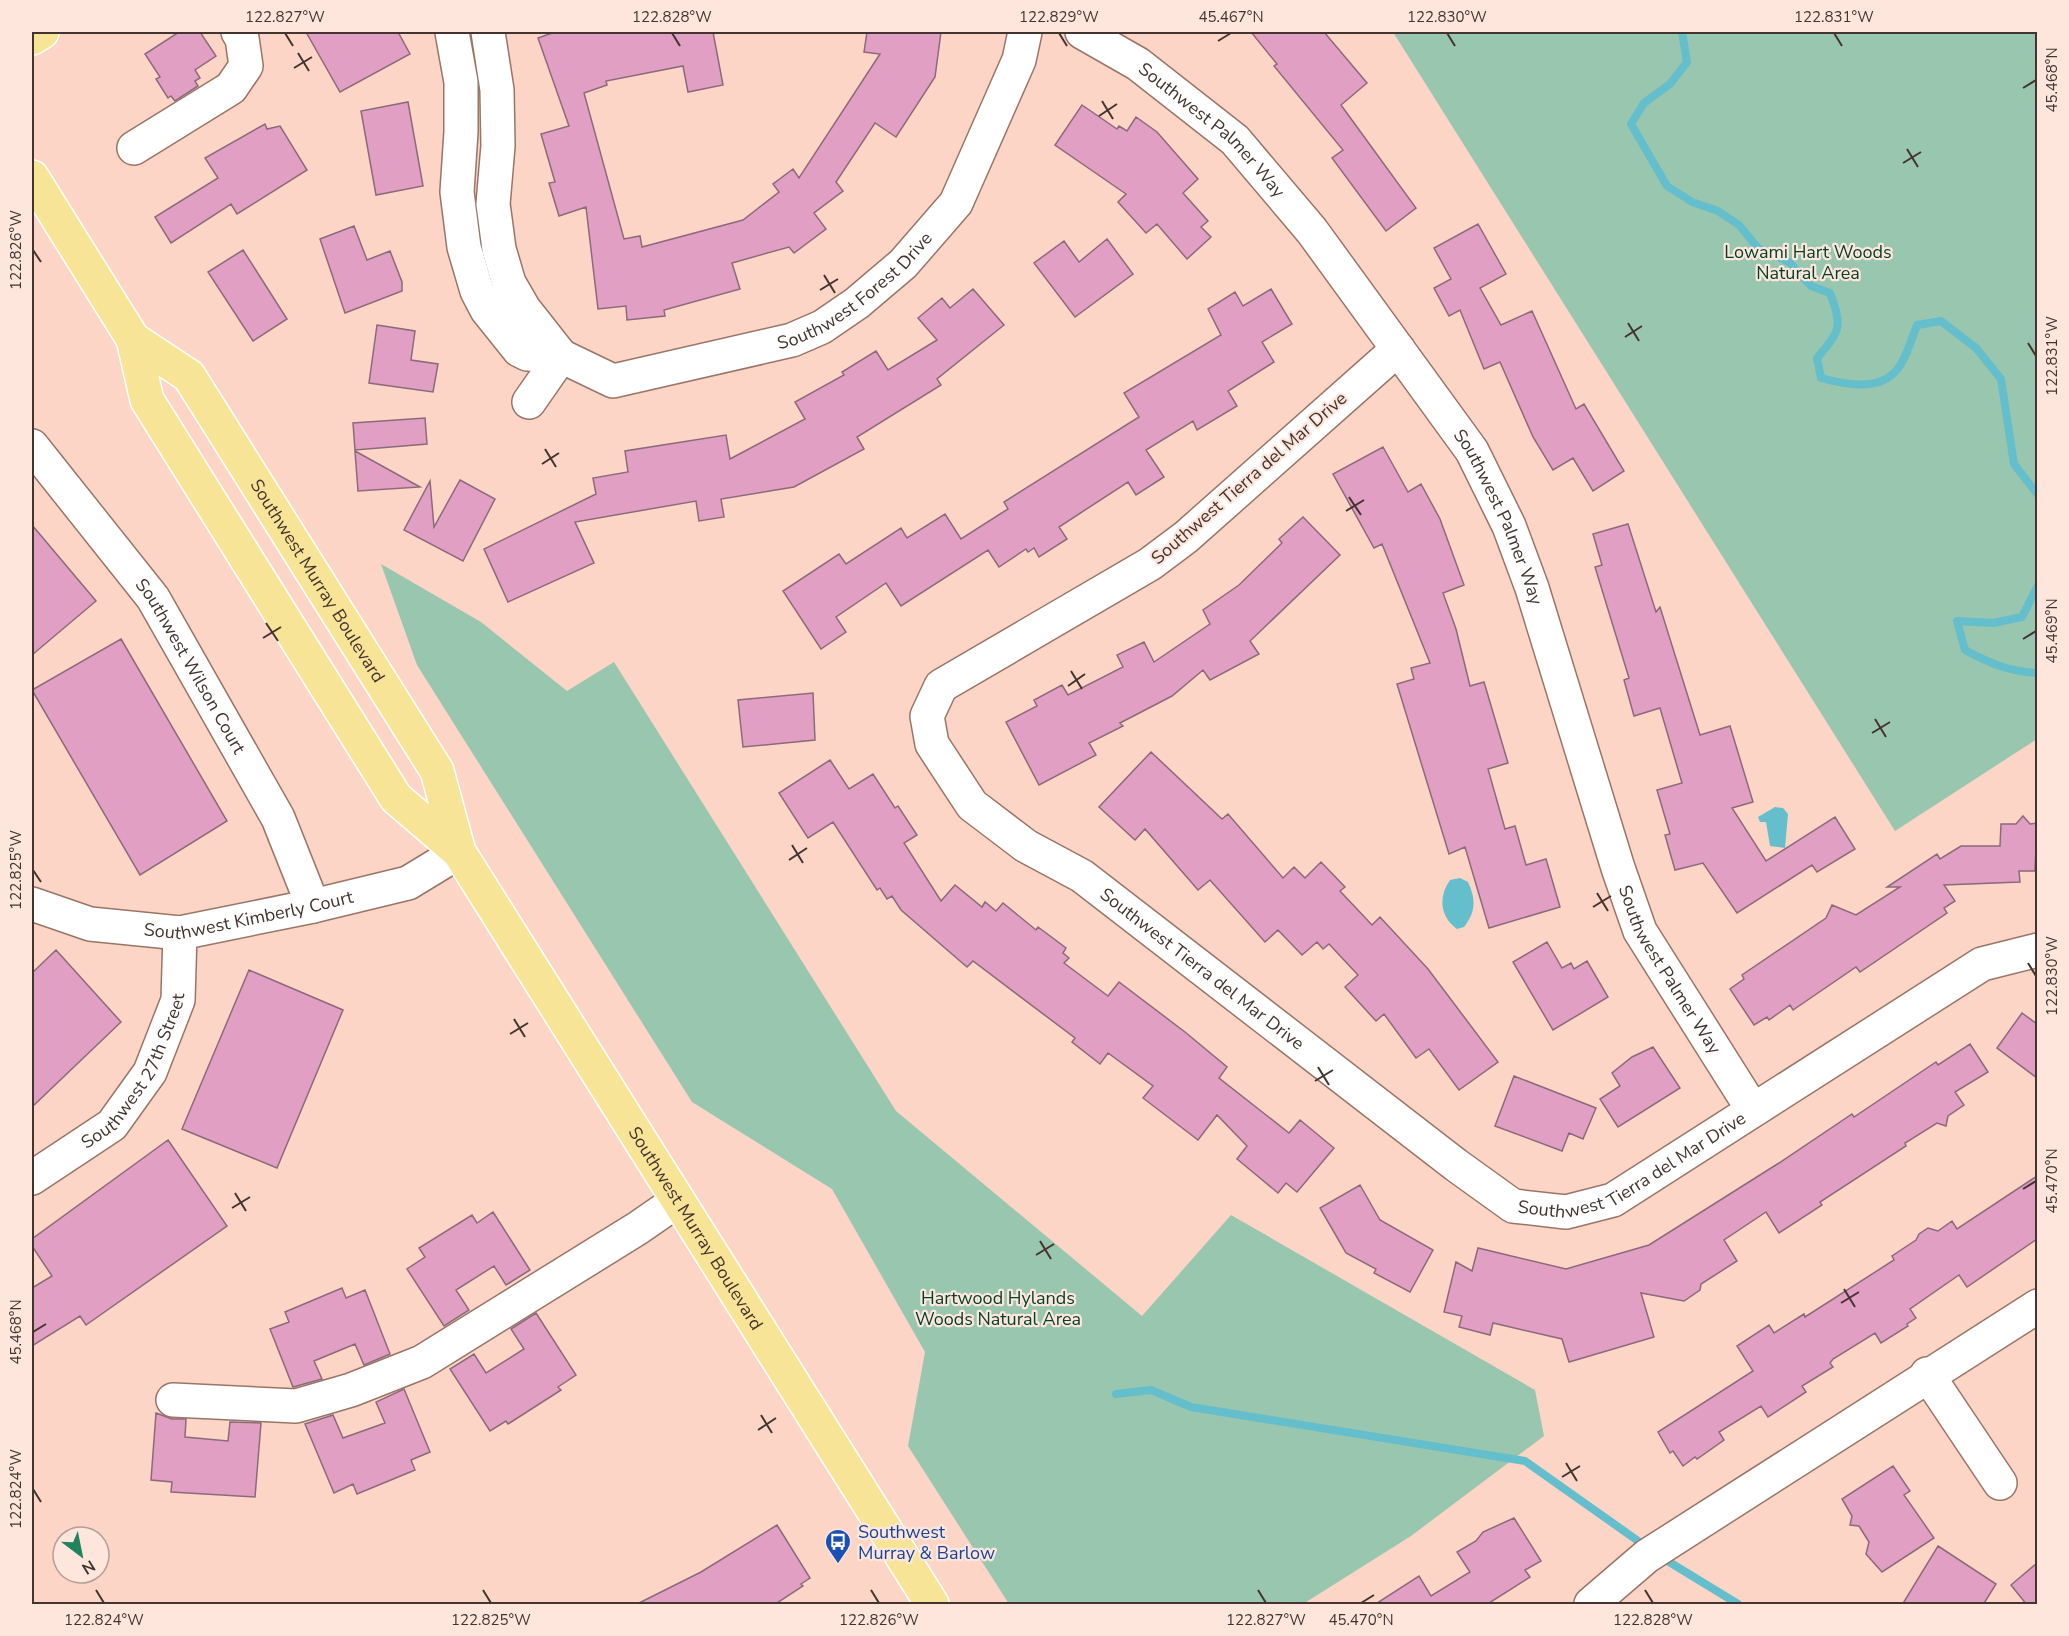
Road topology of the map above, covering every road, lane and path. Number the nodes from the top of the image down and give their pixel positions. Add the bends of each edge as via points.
1 (42, 32) edge
2 (238, 32) edge
3 (452, 32) edge
4 (488, 32) edge
5 (1024, 32) edge
6 (1082, 32) edge
7 (32, 38) edge
8 (134, 148) dead end
9 (32, 177) edge
10 (133, 339) junction
11 (1398, 349) junction
12 (561, 356) junction
13 (529, 402) dead end
14 (32, 446) edge
15 (459, 852) junction
16 (32, 904) edge
17 (313, 906) junction
18 (180, 933) junction
19 (2037, 950) edge
20 (1753, 1110) junction
21 (32, 1178) edge
22 (677, 1201) junction
23 (2037, 1306) edge
24 (1927, 1374) junction
25 (173, 1400) dead end
26 (2000, 1483) dead end
27 (921, 1601) edge
28 (1591, 1605) edge

1 - 7 main road
2 - 8 street via 246,66 231,88
3 - 12 street, Southwest Forest Drive via 461,82 457,192 464,247 477,291 519,350
4 - 12 street, Southwest Forest Drive via 497,90 493,204 499,249 514,292
5 - 12 street, Southwest Forest Drive via 1019,60 956,203 903,264 857,303 822,327 792,340 613,381
6 - 11 street, Southwest Palmer Way via 1138,64 1234,140 1312,231
9 - 10 main road, Southwest Murray Boulevard
10 - 15 main road, Southwest Murray Boulevard via 147,400 396,798
10 - 15 main road, Southwest Murray Boulevard via 189,376 437,771
11 - 20 street, Southwest Palmer Way via 1472,451 1509,526 1640,931
11 - 20 street, Southwest Tierra del Mar Drive via 1186,537 1150,564 941,686 927,716 932,744 972,805 1026,846 1082,876 1513,1206 1566,1212 1613,1200
12 - 13 street
14 - 17 street, Southwest Wilson Court via 153,598 278,818
15 - 17 street, Southwest Kimberly Court via 408,883
15 - 22 main road, Southwest Murray Boulevard
16 - 18 street, Southwest Kimberly Court via 90,924
17 - 18 street, Southwest Kimberly Court
18 - 21 street, Southwest 27th Street via 178,1000 150,1072 112,1125
19 - 20 street, Southwest Tierra del Mar Drive via 1982,964
22 - 25 street via 422,1362 351,1390 296,1406
22 - 27 main road, Southwest Murray Boulevard
23 - 24 street
24 - 26 street
24 - 28 street via 1680,1534 1627,1571

